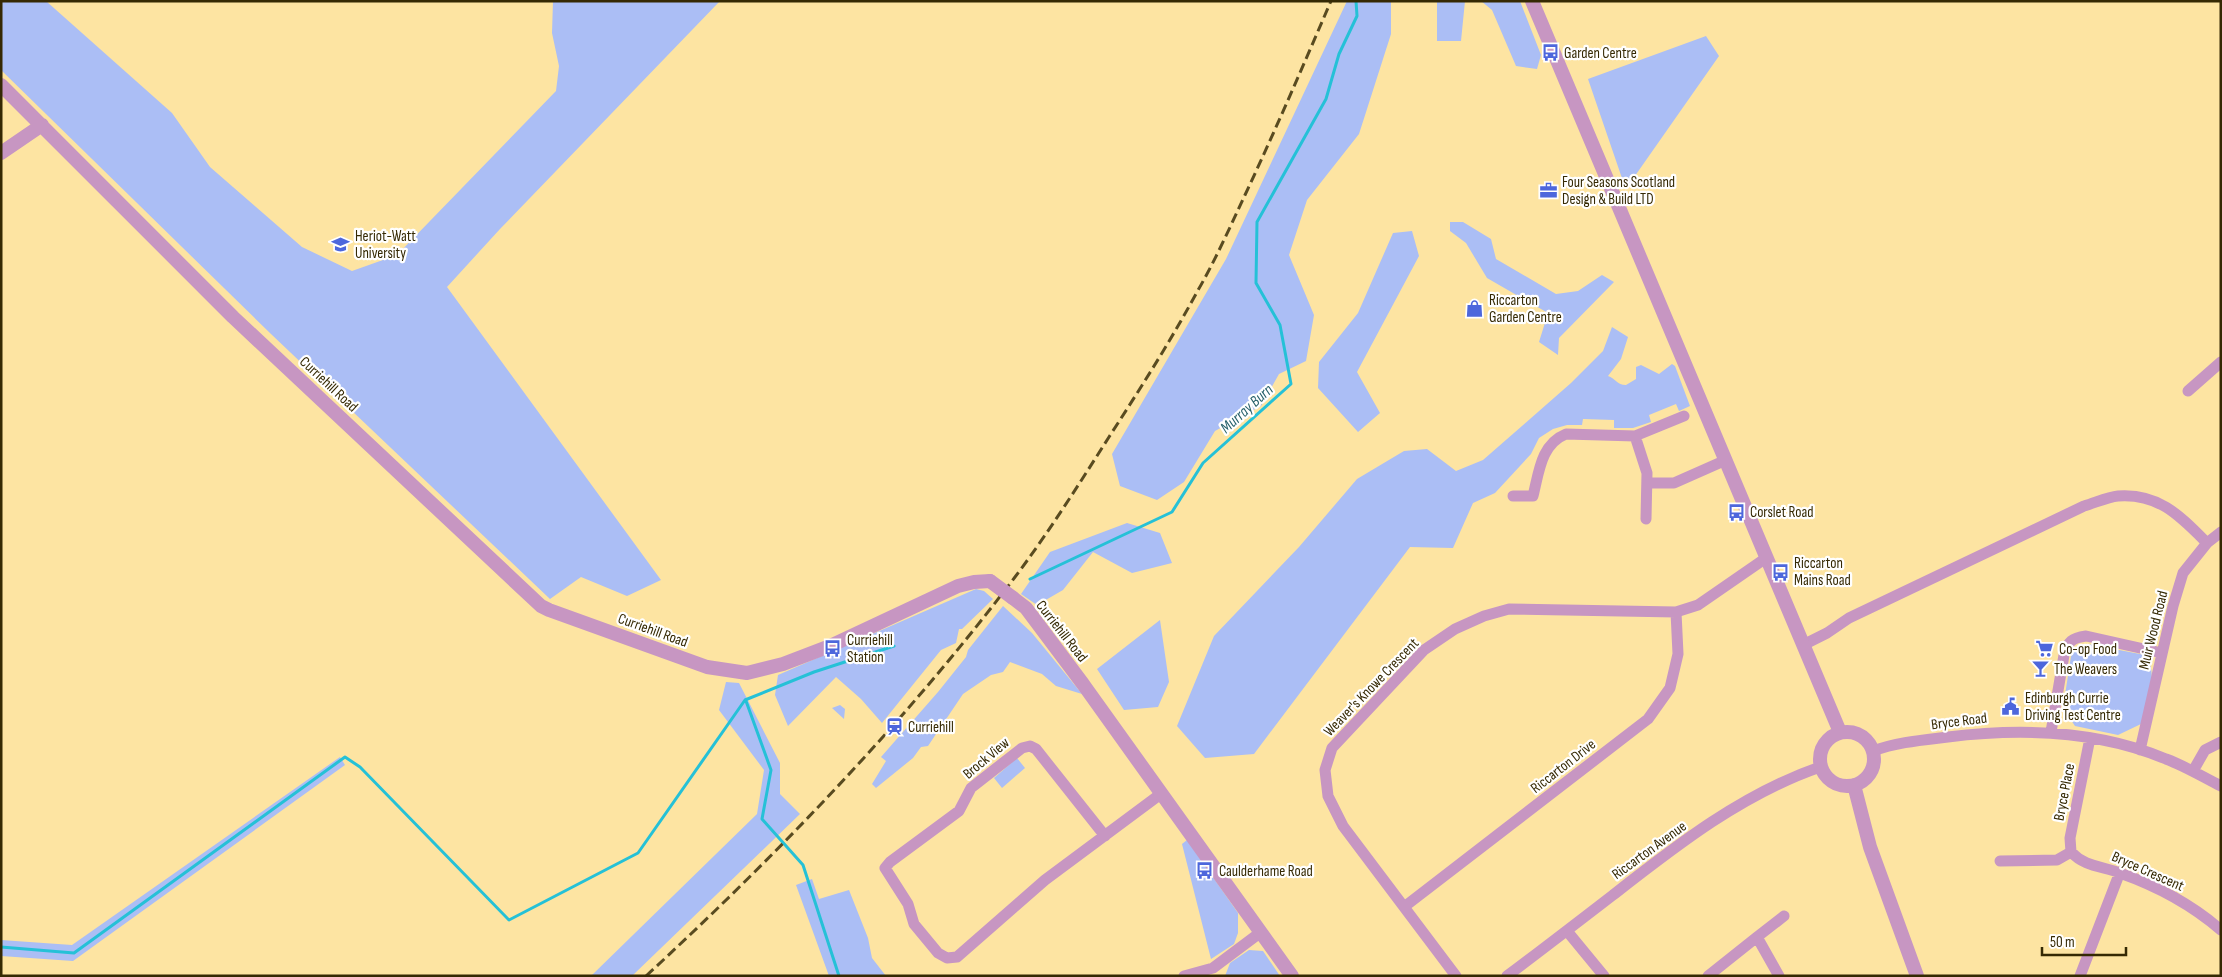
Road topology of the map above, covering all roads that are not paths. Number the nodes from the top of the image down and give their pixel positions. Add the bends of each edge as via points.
1 (1532, 1) edge
2 (1, 85) edge
3 (42, 125) junction
4 (1, 153) edge
5 (2221, 362) edge
6 (2188, 391) dead end
7 (1684, 416) dead end
8 (1635, 436) junction
9 (1726, 460) junction
10 (1647, 483) junction
11 (1513, 496) dead end
12 (1646, 519) dead end
13 (2221, 532) edge
14 (2207, 543) junction
15 (1766, 558) junction
16 (1676, 612) junction
17 (1803, 645) junction
18 (2162, 652) junction
19 (1840, 732) junction
20 (2052, 732) junction
21 (2090, 738) junction
22 (2221, 742) edge
23 (2140, 750) junction
24 (1873, 751) junction
25 (1820, 767) junction
26 (2193, 771) junction
27 (1854, 785) junction
28 (2221, 786) edge
29 (1162, 793) junction
30 (1105, 836) junction
31 (2071, 852) junction
32 (2000, 861) dead end
33 (2120, 872) junction
34 (1404, 907) junction
35 (1784, 916) dead end
36 (2221, 930) edge
37 (1567, 931) junction
38 (1261, 932) junction
39 (1757, 937) junction
40 (1214, 972) edge
41 (1184, 976) edge
42 (1292, 976) edge
43 (1456, 976) edge
44 (1508, 976) edge
45 (1604, 976) edge
46 (1708, 976) edge
47 (1779, 976) edge
48 (1917, 976) edge
49 (2080, 976) edge

1 - 9 street
2 - 3 street, Curriehill Road
3 - 4 street
3 - 29 street, Curriehill Road, bridge via 232,317 541,606 707,667 747,673 783,664 830,646 958,586 990,582 1026,608
5 - 6 street via 2202,386
7 - 8 street
8 - 10 street via 1646,464
8 - 11 street via 1566,434 1558,437 1546,450 1533,496
9 - 10 street via 1674,483
9 - 15 street
10 - 12 street
13 - 14 street, Muir Wood Road
14 - 17 street via 2179,514 2148,497 2117,496 2084,506 1849,618
14 - 18 street, Muir Wood Road via 2183,573
15 - 16 street, Weaver's Knowe Crescent via 1698,605
15 - 17 street
16 - 34 street, Riccarton Drive via 1678,654 1670,688 1648,720
16 - 34 street, Weaver's Knowe Crescent via 1532,608 1509,609 1484,616 1455,629 1424,650 1375,701 1332,748 1326,770 1328,796 1343,826
17 - 19 street
18 - 20 street via 2086,636 2068,643
18 - 23 street, Muir Wood Road
19 - 24 street via 1864,737
19 - 25 street via 1826,741 1819,757
20 - 21 street, Bryce Road
20 - 24 street, Bryce Road via 1992,732 1906,742
21 - 23 street, Bryce Road
21 - 31 street, Bryce Place via 2070,838
22 - 26 street via 2205,750
23 - 26 street, Bryce Road
24 - 27 street via 1873,768 1868,776
25 - 27 street via 1829,780
25 - 37 street, Riccarton Avenue via 1743,802 1662,857
26 - 28 street, Bryce Road
27 - 48 street via 1870,847
29 - 30 street
29 - 38 street, Curriehill Road
30 - 30 street, Brock View via 1045,880 958,957 947,958 938,953 914,924 908,904 885,868 959,811 971,788 1022,748 1030,746 1036,749
31 - 32 street via 2057,860
31 - 33 street, Bryce Crescent via 2080,861
33 - 36 street, Bryce Crescent via 2161,890 2201,913
33 - 49 street
34 - 43 street, Weaver's Knowe Crescent
35 - 39 street
37 - 44 street, Riccarton Avenue
37 - 45 street
38 - 40 street
38 - 42 street, Curriehill Road
39 - 46 street
39 - 47 street
40 - 41 street

